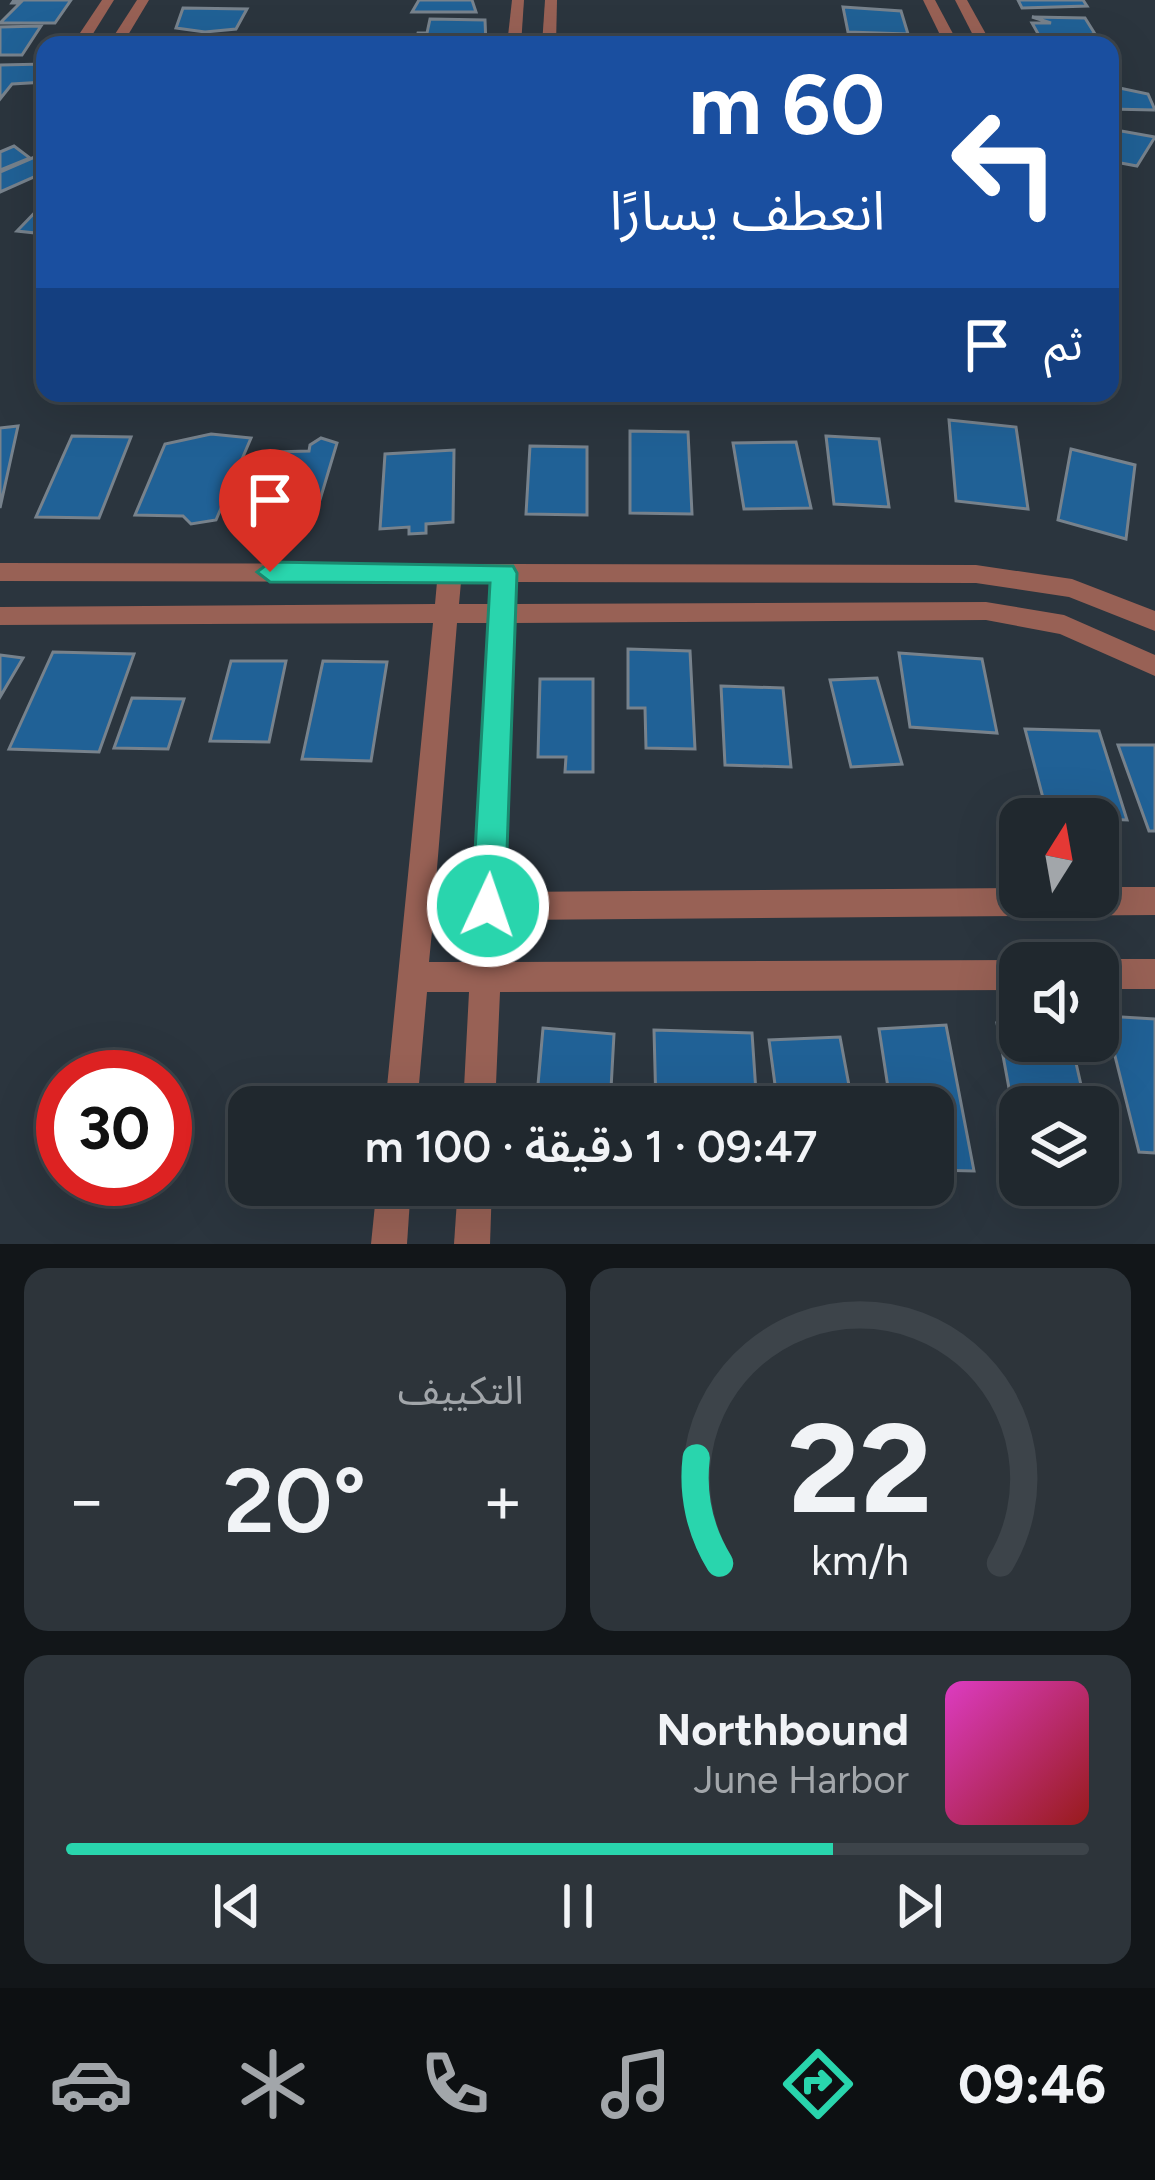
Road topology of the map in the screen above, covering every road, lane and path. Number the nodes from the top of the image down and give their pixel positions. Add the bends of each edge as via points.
1 (108, 0) edge
2 (143, 0) edge
3 (518, 0) edge
4 (550, 0) edge
5 (929, 0) edge
6 (961, 0) edge
7 (85, 36) edge
8 (121, 36) edge
9 (515, 36) edge
10 (549, 36) edge
11 (947, 36) edge
12 (980, 36) edge
13 (0, 572) edge
14 (450, 572) junction
15 (504, 573) junction
16 (446, 614) junction
17 (502, 614) junction
18 (0, 616) edge
19 (1155, 620) edge
20 (1155, 666) edge
21 (1155, 901) edge
22 (488, 906) junction
23 (420, 907) junction
24 (1119, 974) edge
25 (1155, 974) edge
26 (999, 975) edge
27 (413, 977) junction
28 (484, 977) junction
29 (403, 1086) edge
30 (479, 1086) edge
31 (392, 1206) edge
32 (474, 1206) edge
33 (389, 1244) edge
34 (472, 1244) edge

1 - 7 street
2 - 8 street
3 - 9 street
4 - 10 street
5 - 11 street
6 - 12 street
13 - 14 street
14 - 15 street
14 - 16 street
15 - 17 street
15 - 19 street via 976,574 1072,588
16 - 17 street
16 - 18 street
16 - 23 street
17 - 20 street via 986,611 1064,625
17 - 22 street
21 - 22 street
22 - 23 street
22 - 28 street
23 - 27 street
24 - 25 street
26 - 28 street
27 - 28 street
27 - 29 street
28 - 30 street
31 - 33 street
32 - 34 street

